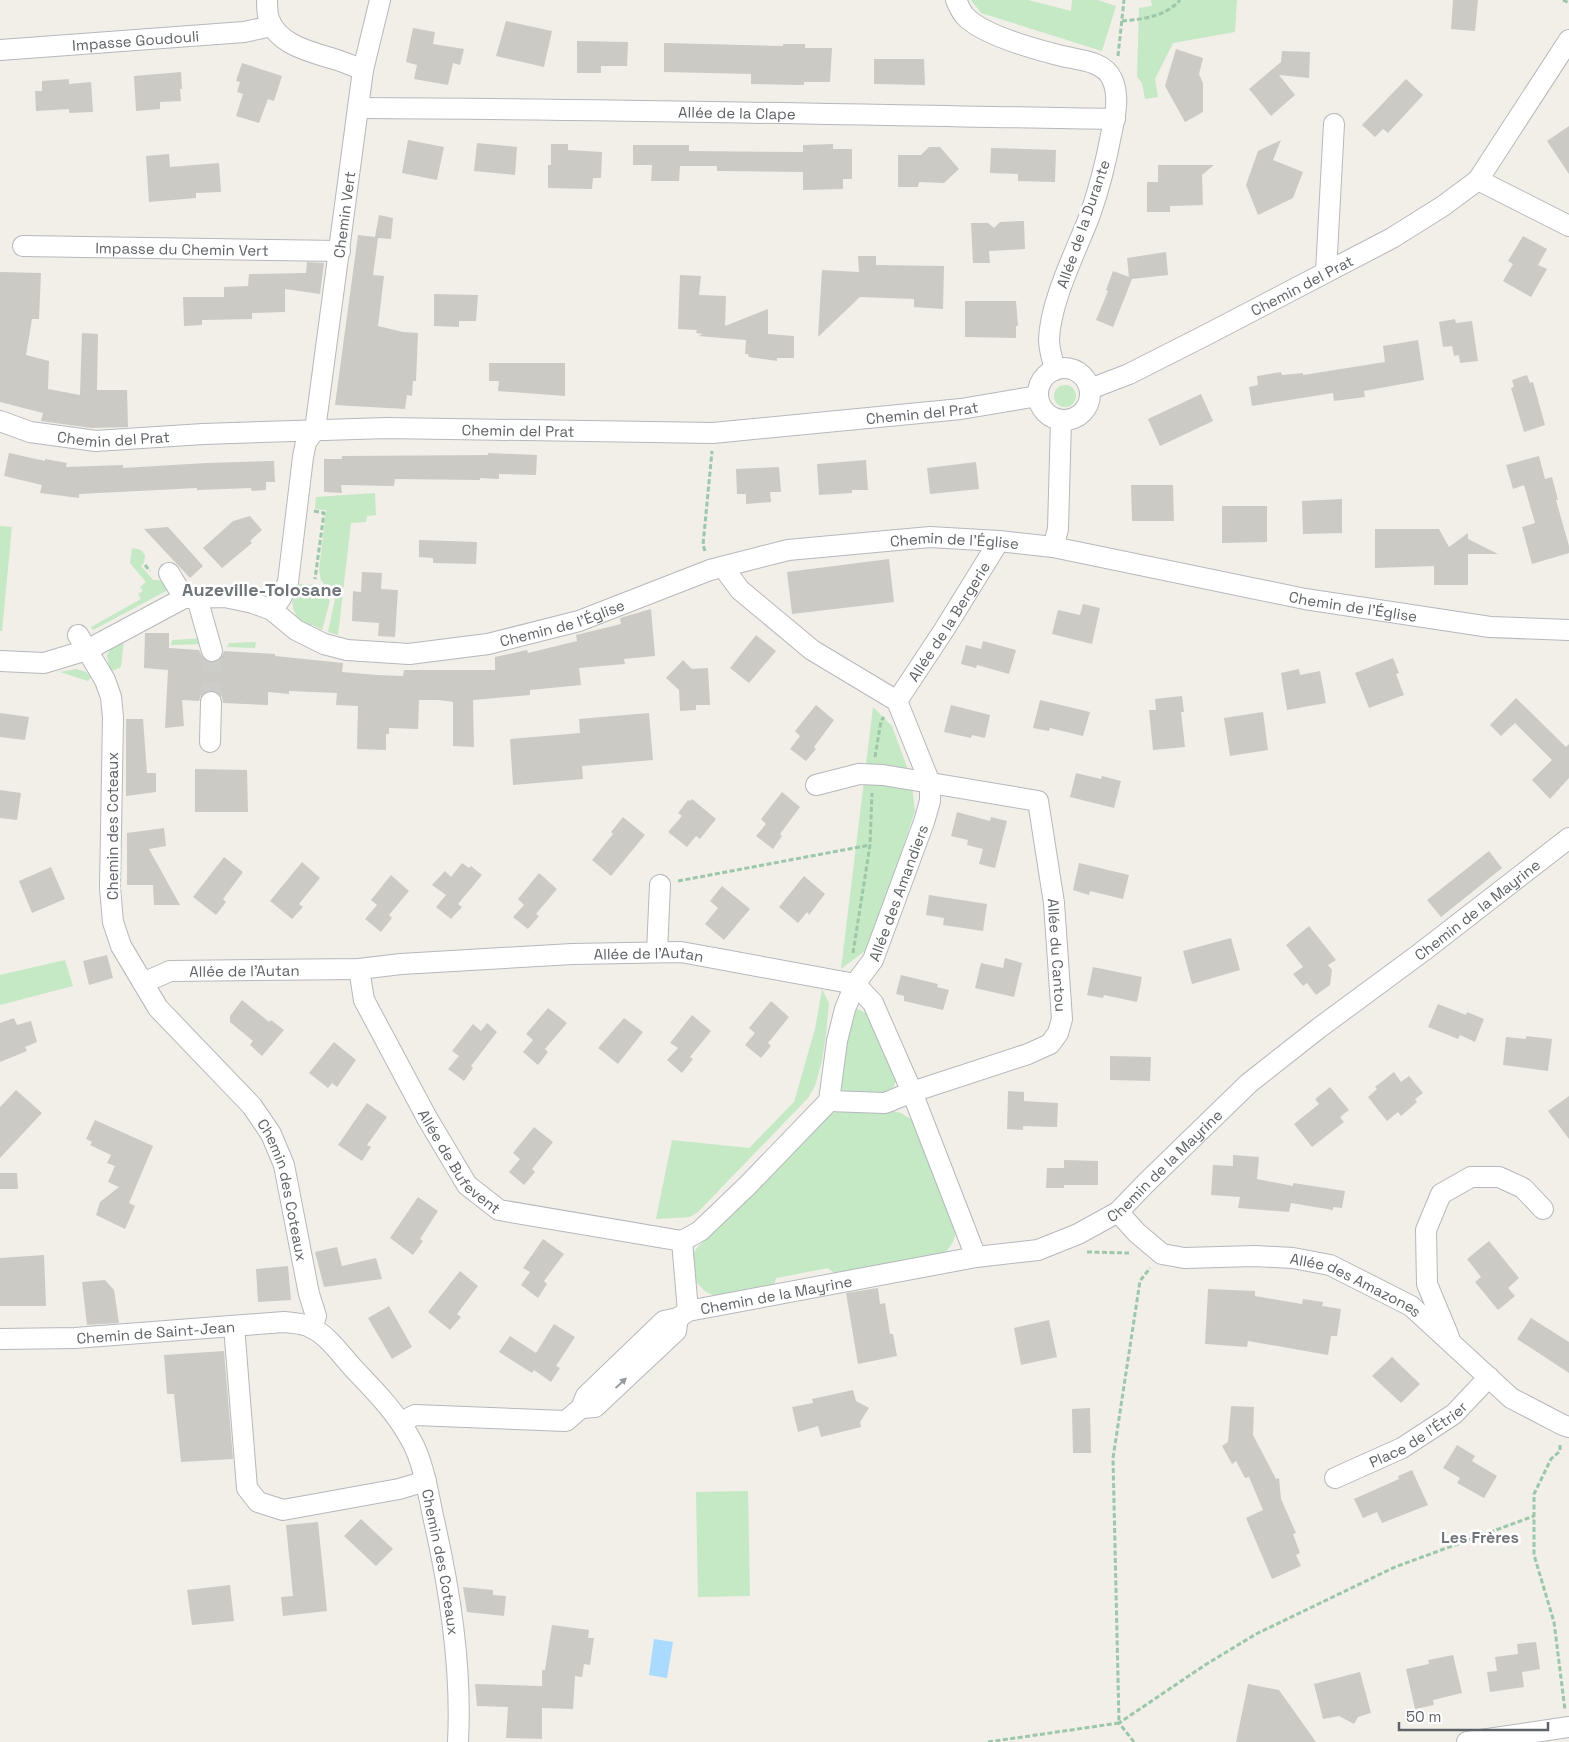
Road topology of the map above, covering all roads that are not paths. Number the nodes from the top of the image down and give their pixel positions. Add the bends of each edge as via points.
1 (267, 0) edge
2 (380, 0) edge
3 (956, 0) edge
4 (272, 26) junction
5 (1569, 40) edge
6 (0, 50) edge
7 (363, 70) junction
8 (359, 108) junction
9 (1115, 118) junction
10 (1334, 124) dead end
11 (1478, 180) junction
12 (1569, 226) edge
13 (23, 246) dead end
14 (340, 251) junction
15 (1326, 272) junction
16 (1055, 370) junction
17 (1090, 389) junction
18 (1038, 396) junction
19 (1061, 420) junction
20 (0, 421) edge
21 (316, 430) junction
22 (999, 541) junction
23 (1053, 547) junction
24 (717, 568) junction
25 (169, 573) dead end
26 (191, 598) junction
27 (272, 610) junction
28 (1569, 630) edge
29 (83, 642) junction
30 (212, 650) tunnel mouth
31 (0, 661) edge
32 (897, 701) junction
33 (211, 702) tunnel mouth
34 (210, 742) dead end
35 (930, 783) junction
36 (816, 785) dead end
37 (1569, 838) edge
38 (660, 885) road end
39 (657, 952) junction
40 (359, 969) junction
41 (143, 983) junction
42 (855, 984) junction
43 (912, 1092) junction
44 (829, 1100) junction
45 (1543, 1209) dead end
46 (1118, 1212) junction
47 (682, 1241) junction
48 (976, 1257) junction
49 (683, 1315) junction
50 (234, 1326) junction
51 (312, 1328) junction
52 (0, 1339) edge
53 (1452, 1344) junction
54 (1489, 1377) junction
55 (401, 1422) junction
56 (1566, 1426) edge
57 (1335, 1478) dead end
58 (426, 1481) junction
59 (1564, 1728) edge
60 (458, 1742) edge
61 (1467, 1742) edge

1 - 4 street
2 - 7 street, Chemin Vert
3 - 9 street, Allée de la Durante via 965,16 986,30 1015,42 1091,63 1106,71 1114,86
4 - 6 street, Impasse Goudouli via 244,32
4 - 7 street via 292,44
5 - 11 street
7 - 8 street, Chemin Vert
8 - 9 street, Allée de la Clape
8 - 14 street, Chemin Vert
9 - 16 street, Allée de la Durante via 1095,198 1058,297 1050,328 1049,342
10 - 15 street
11 - 12 street
11 - 15 street, Chemin del Prat via 1392,238
13 - 14 street, Impasse du Chemin Vert
14 - 21 street, Chemin Vert
15 - 17 street, Chemin del Prat via 1129,374
16 - 17 street via 1073,369 1081,373
16 - 18 street via 1044,377
17 - 19 street via 1089,403 1084,411 1078,417
18 - 19 street via 1045,413
18 - 21 street, Chemin del Prat via 961,409 713,433 555,429
19 - 23 street via 1058,529
20 - 21 street, Chemin del Prat via 30,432 96,441
21 - 27 street via 304,450 288,582
22 - 23 street, Chemin de l'Église
22 - 24 street, Chemin de l'Église via 930,537 788,550
22 - 32 street, Allée de la Bergerie
23 - 28 street, Chemin de l'Église via 1304,599 1490,627
24 - 27 street, Chemin de l'Église via 578,621 488,644 409,654 348,650 324,644 296,630
24 - 32 street via 812,650
25 - 26 street
26 - 27 street, Chemin de l'Église via 225,597 253,602
26 - 29 street
26 - 30 street
29 - 31 street via 44,663
29 - 41 street, Chemin des Coteaux via 111,697 110,888 113,922 121,946
32 - 35 street, Allée des Amandiers
33 - 34 street
35 - 36 street via 859,774
35 - 42 street, Allée des Amandiers via 930,801 924,822 874,960
35 - 43 street, Allée du Cantou via 1038,802 1054,903 1062,1019 1050,1044
37 - 46 street, Chemin de la Mayrine via 1249,1083
38 - 39 street
39 - 40 street, Allée de l'Autan via 401,964
39 - 42 street, Allée de l'Autan via 681,952
40 - 41 street, Allée de l'Autan via 170,971
40 - 47 street, Allée de Bufevent via 364,1000 467,1185 499,1210
41 - 51 street, Chemin des Coteaux via 158,1008 252,1106 271,1134 284,1165 316,1316
42 - 43 street via 873,1003
42 - 44 street, Allée des Amandiers via 837,1041
43 - 44 street, Allée du Cantou via 885,1103
43 - 48 street
44 - 47 street via 748,1185 700,1231
45 - 53 street via 1523,1188 1499,1177 1471,1177 1441,1194 1426,1230 1427,1284
46 - 48 street, Chemin de la Mayrine via 1078,1234 1038,1250
46 - 53 street, Allée des Amazones via 1162,1254 1184,1258 1293,1258 1330,1265 1411,1306
47 - 49 street
48 - 49 street, Chemin de la Mayrine
49 - 55 street, Chemin de la Mayrine via 664,1321 586,1396 581,1408 566,1421 415,1415
50 - 51 street, Chemin de Saint-Jean via 284,1322
50 - 52 street, Chemin de Saint-Jean via 75,1338
50 - 58 street via 247,1488 258,1502 282,1510 399,1489
51 - 55 street, Chemin des Coteaux via 336,1349
53 - 54 street, Allée des Amazones
54 - 56 street, Allée des Amazones via 1511,1398
54 - 57 street, Place de l'Étrier via 1454,1414 1402,1448
55 - 58 street, Chemin des Coteaux
58 - 60 street, Chemin des Coteaux via 444,1566 453,1631 460,1708
59 - 61 street

